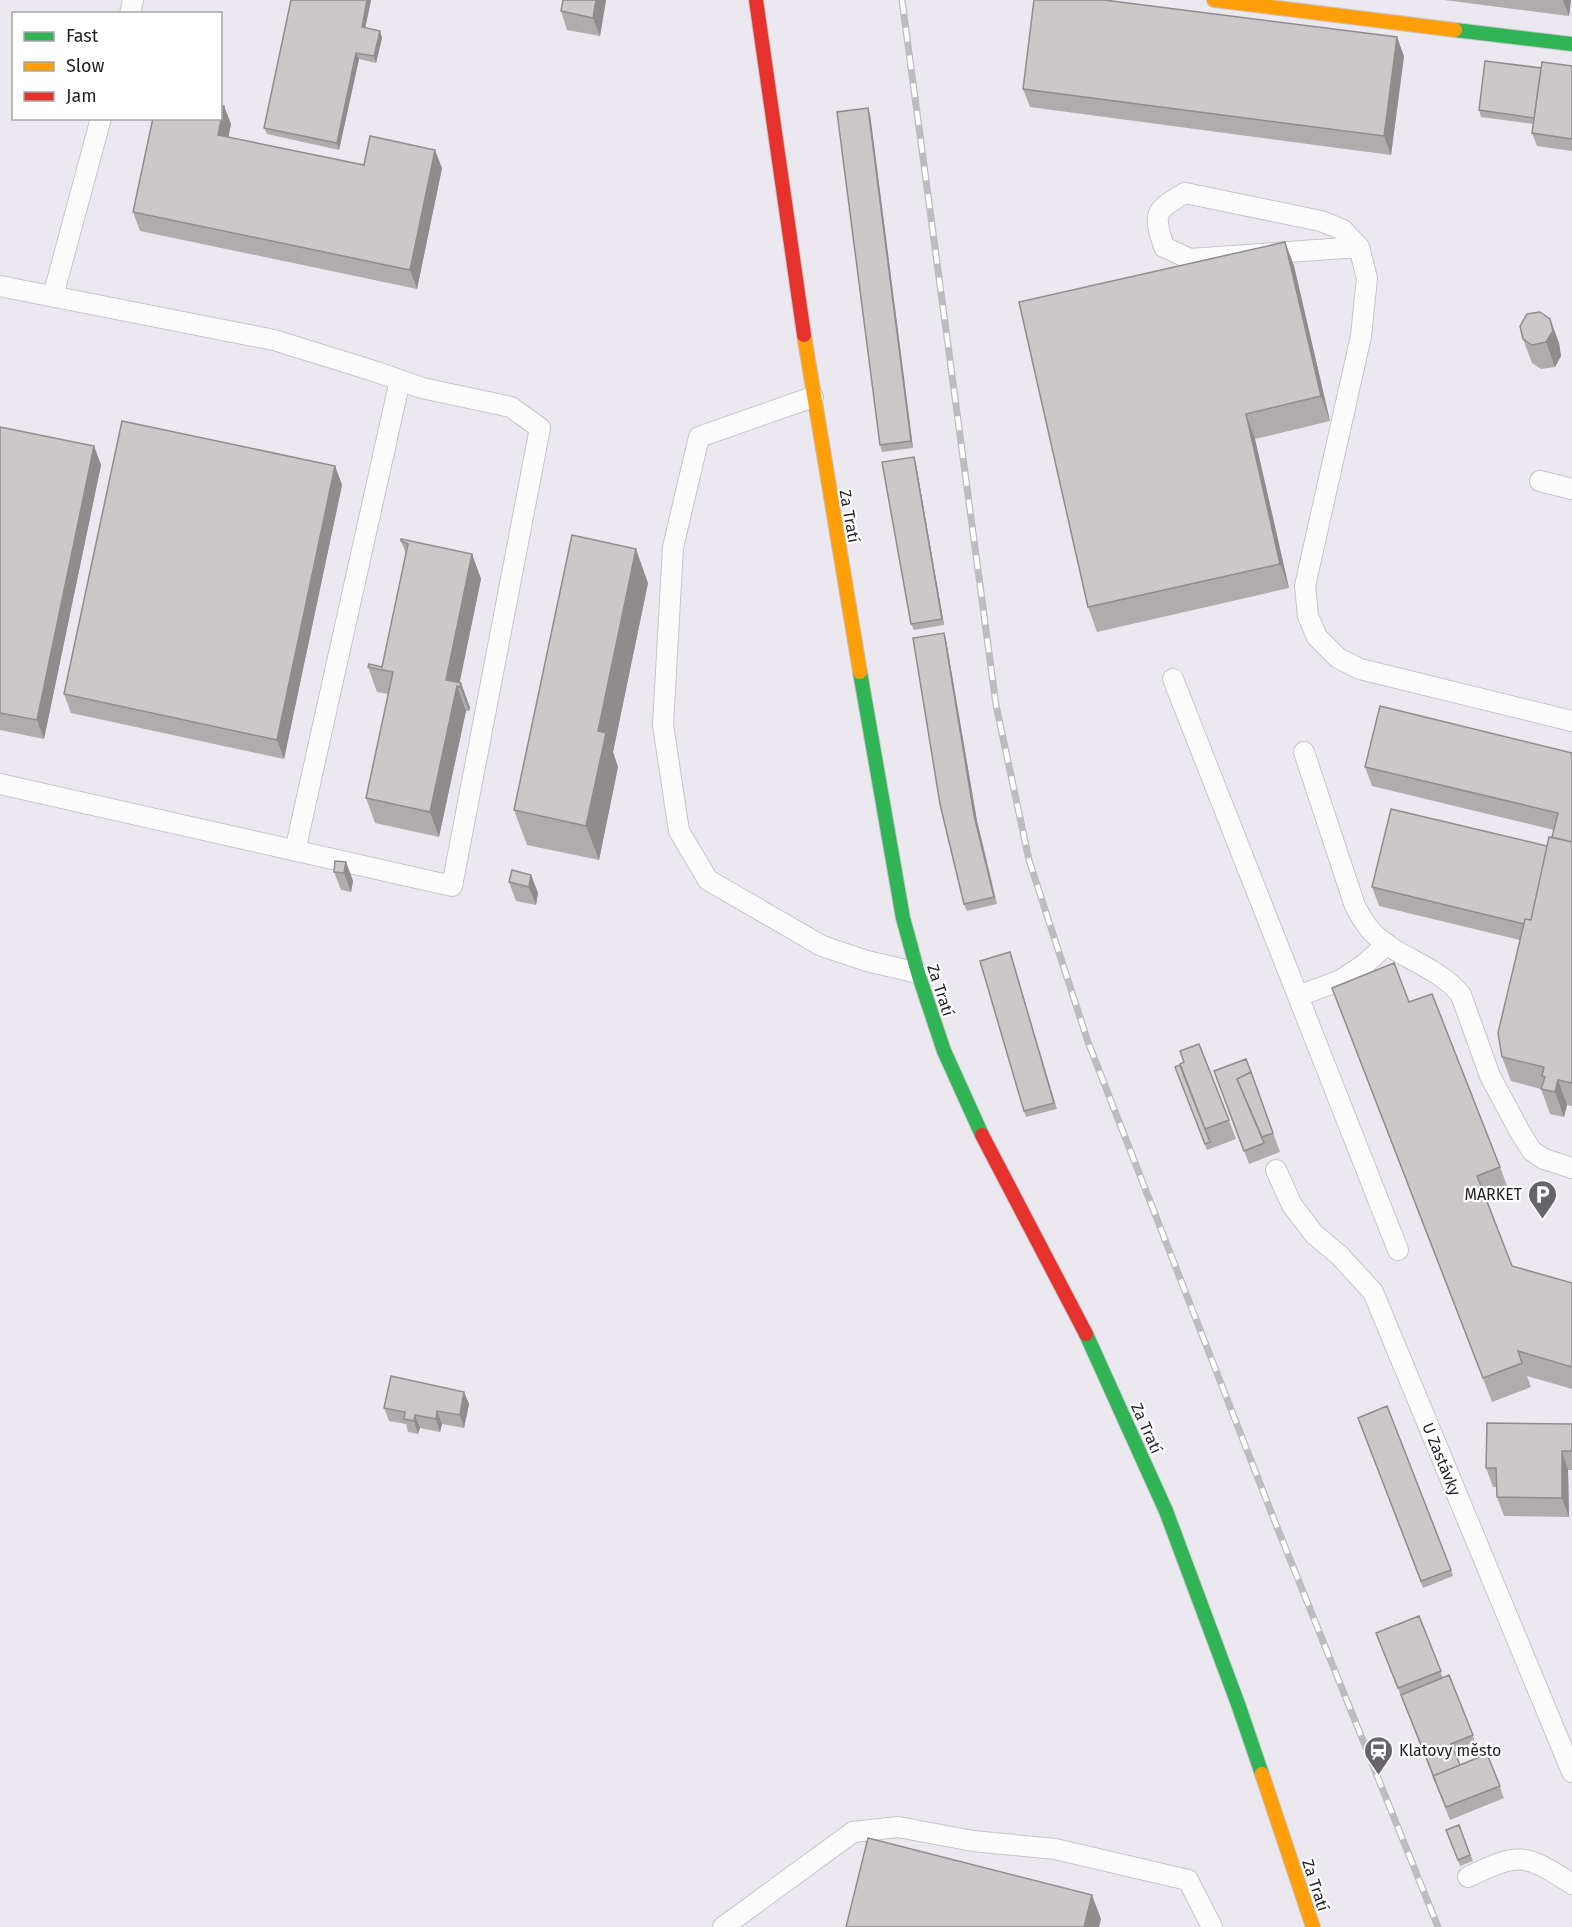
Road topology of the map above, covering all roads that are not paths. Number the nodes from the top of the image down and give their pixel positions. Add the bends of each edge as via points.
1 (756, 0) edge
2 (1215, 0) edge
3 (1572, 44) edge
4 (100, 120) edge
5 (1359, 247) junction
6 (0, 285) edge
7 (52, 296) junction
8 (400, 380) junction
9 (813, 397) junction
10 (1540, 481) dead end
11 (1572, 489) edge
12 (1173, 679) dead end
13 (1572, 721) edge
14 (1304, 752) dead end
15 (0, 784) edge
16 (295, 851) junction
17 (1387, 944) junction
18 (918, 973) junction
19 (1298, 996) junction
20 (1572, 1168) edge
21 (1276, 1170) dead end
22 (1398, 1250) dead end
23 (1572, 1772) edge
24 (1468, 1877) dead end
25 (1572, 1884) edge
26 (723, 1927) edge
27 (1212, 1927) edge
28 (1313, 1927) edge

1 - 9 street, Za Tratí
2 - 3 street
4 - 7 lane
5 - 5 lane via 1190,259 1164,247 1156,223 1163,206 1185,193 1321,221 1343,230
5 - 13 lane via 1367,278 1361,336 1305,586 1308,616 1317,637 1338,658 1360,669
6 - 7 lane
7 - 8 lane via 274,340
8 - 16 lane
8 - 16 lane via 511,407 540,428 452,886
9 - 18 street, Za Tratí via 892,859
9 - 18 lane via 699,437 673,547 663,725 679,831 708,880 822,946
10 - 11 lane
12 - 19 lane
14 - 17 lane via 1355,906 1373,933
15 - 16 lane
17 - 19 lane via 1339,981
17 - 20 lane via 1453,985 1461,995 1490,1076 1532,1151
18 - 28 street, Za Tratí via 944,1051 990,1151 1079,1318 1166,1511 1238,1704
19 - 22 lane
21 - 23 lane, U Zastávky via 1292,1205 1314,1234 1341,1256 1373,1292
24 - 25 lane via 1511,1858 1522,1858
26 - 27 lane via 853,1832 898,1827 973,1841 1055,1849 1188,1880

